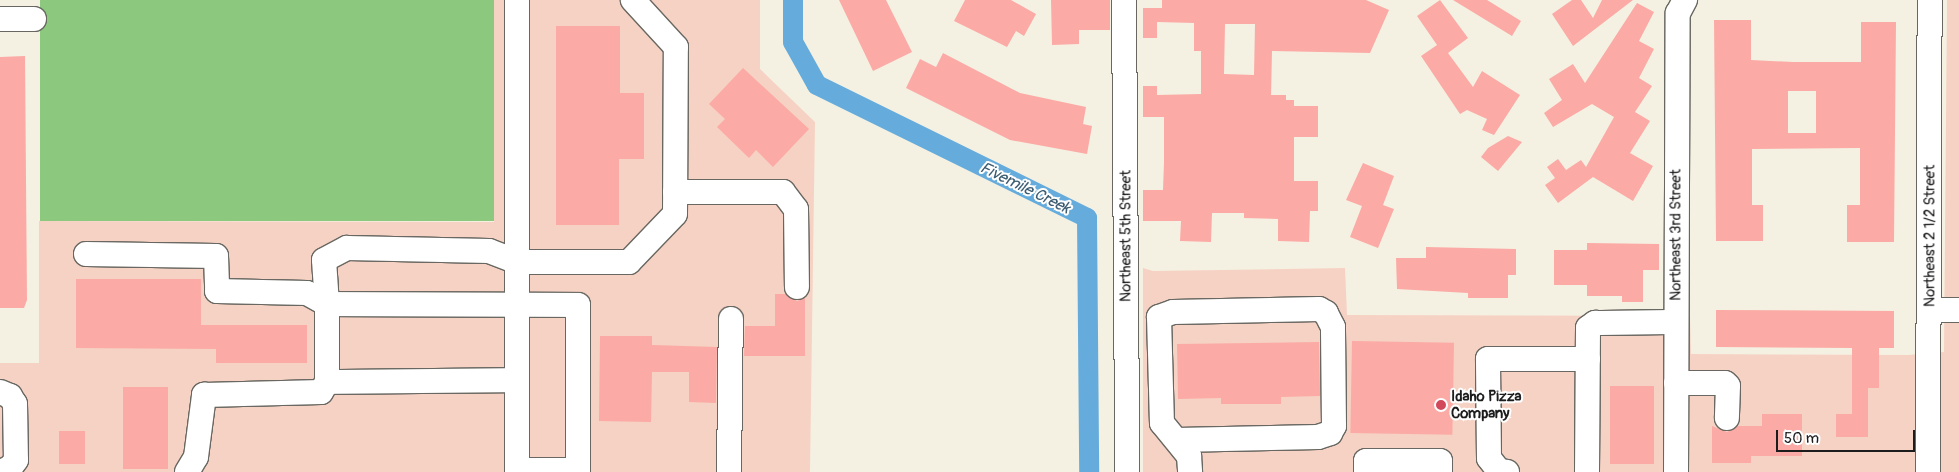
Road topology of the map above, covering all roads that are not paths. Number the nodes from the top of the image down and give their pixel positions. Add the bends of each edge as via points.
1 (517, 0) edge
2 (632, 0) edge
3 (1124, 0) edge
4 (1685, 0) edge
5 (1930, 0) edge
6 (0, 19) edge
7 (34, 19) dead end
8 (675, 192) junction
9 (86, 254) dead end
10 (517, 262) junction
11 (798, 287) dead end
12 (327, 304) junction
13 (517, 305) junction
14 (1930, 310) junction
15 (1959, 310) edge
16 (731, 319) dead end
17 (1676, 322) junction
18 (1588, 359) junction
19 (516, 380) junction
20 (327, 382) junction
21 (1676, 383) junction
22 (0, 392) edge
23 (1727, 418) dead end
24 (1177, 440) junction
25 (516, 471) edge
26 (1, 472) edge
27 (187, 472) edge
28 (729, 472) edge
29 (1127, 472) edge
30 (1190, 472) edge
31 (1366, 472) edge
32 (1440, 472) edge
33 (1507, 472) edge
34 (1587, 472) edge
35 (1676, 472) edge
36 (1928, 472) edge

1 - 10 street
2 - 8 street via 676,48
3 - 29 street, Northeast 5th Street
4 - 17 street, Northeast 3rd Street via 1678,13
5 - 14 street, Northeast 2 1/2 Street
6 - 7 street
8 - 10 street via 675,214 629,262
8 - 11 street via 783,192 796,209
9 - 12 street via 216,256 217,291 307,293
10 - 12 street via 489,251 347,248 324,260
10 - 13 street
12 - 13 street
12 - 20 street
13 - 19 street
13 - 25 street via 578,305 578,470
14 - 15 street
14 - 36 street, Northeast 2 1/2 Street
16 - 28 street
17 - 18 street via 1595,323 1588,328
17 - 21 street, Northeast 3rd Street
18 - 33 street via 1488,358 1489,458 1499,471
18 - 34 street
19 - 20 street
19 - 25 street
20 - 27 street via 321,392 204,395 196,457
21 - 23 street via 1725,384
21 - 35 street, Northeast 3rd Street
22 - 26 street via 10,396 15,404 16,460
24 - 24 street via 1162,423 1158,317 1173,312 1319,309 1326,313 1333,327 1334,426 1330,433
24 - 30 street via 1188,456
31 - 32 street via 1366,461 1440,461

